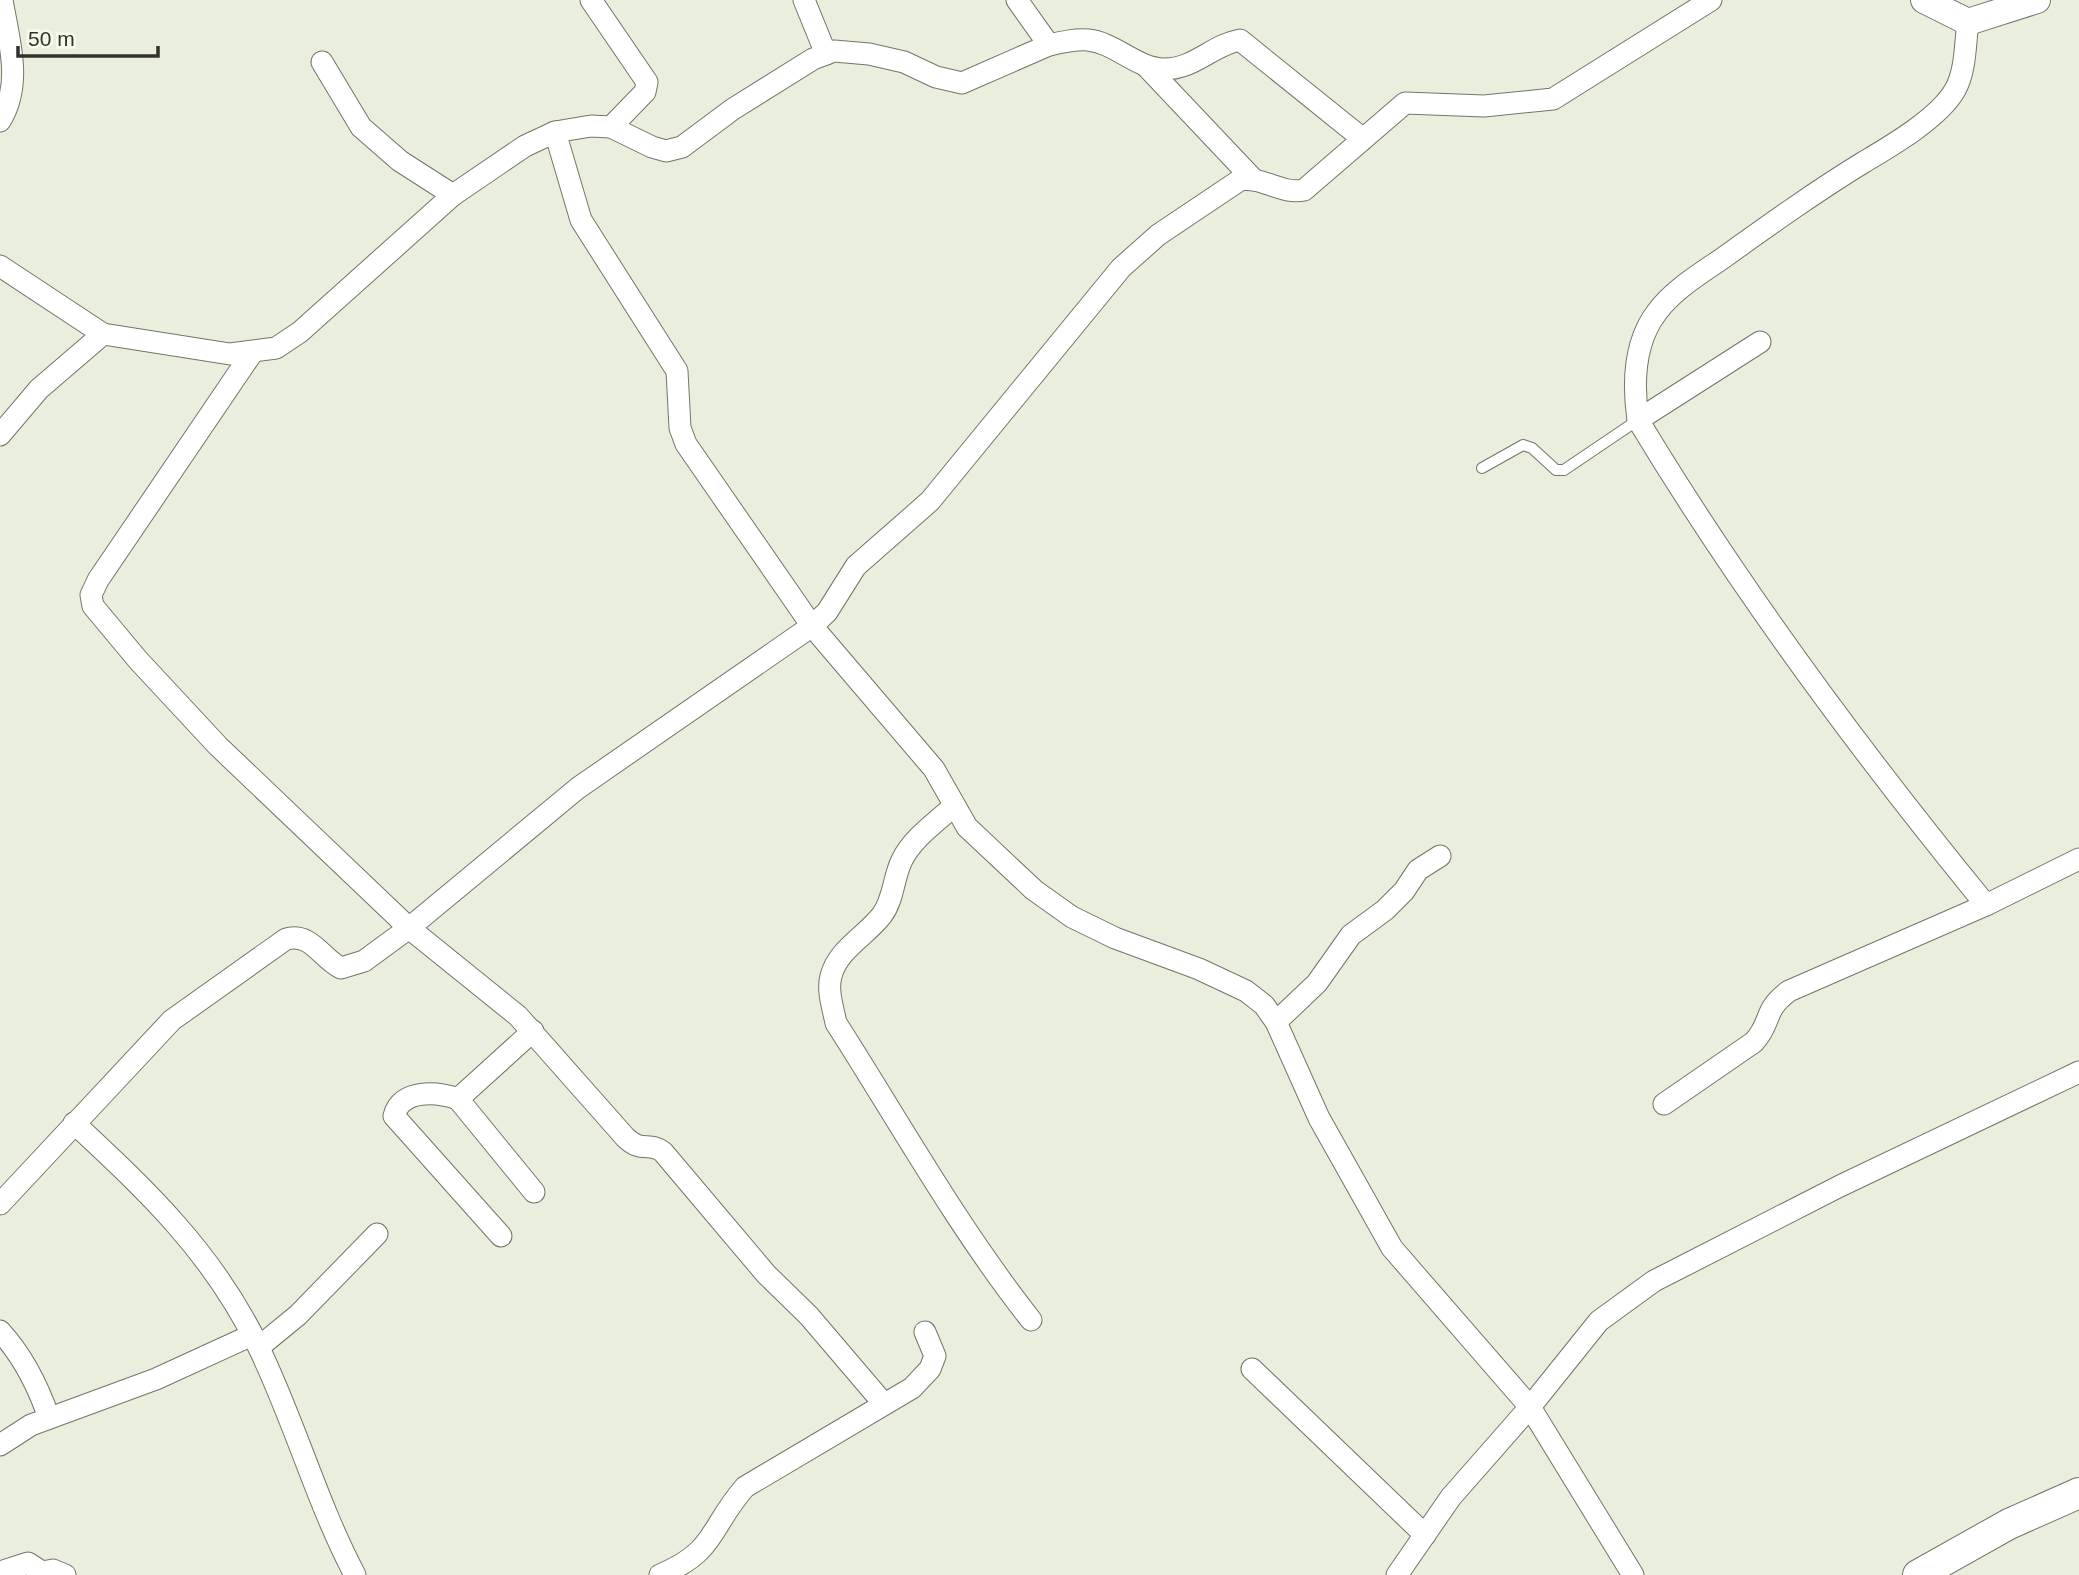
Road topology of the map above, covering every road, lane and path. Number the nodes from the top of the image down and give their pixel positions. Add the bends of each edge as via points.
1 (2, 0) edge
2 (591, 0) edge
3 (804, 0) edge
4 (1017, 0) edge
5 (1711, 0) edge
6 (1924, 0) edge
7 (2037, 0) edge
8 (1968, 22) junction
9 (1049, 45) junction
10 (826, 54) junction
11 (322, 62) dead end
12 (1147, 67) junction
13 (0, 121) edge
14 (611, 127) junction
15 (555, 132) junction
16 (1363, 139) junction
17 (1253, 179) junction
18 (453, 195) junction
19 (0, 265) edge
20 (103, 334) junction
21 (1760, 342) dead end
22 (252, 353) junction
23 (1638, 420) junction
24 (0, 436) edge
25 (1482, 468) dead end
26 (812, 626) junction
27 (954, 806) junction
28 (1440, 856) dead end
29 (2079, 859) edge
30 (1986, 905) junction
31 (409, 928) junction
32 (1276, 1022) junction
33 (533, 1031) junction
34 (2079, 1072) edge
35 (458, 1099) junction
36 (1664, 1104) dead end
37 (74, 1123) junction
38 (534, 1192) dead end
39 (0, 1204) edge
40 (377, 1234) dead end
41 (501, 1236) dead end
42 (1031, 1320) dead end
43 (0, 1331) edge
44 (925, 1332) dead end
45 (256, 1341) junction
46 (1252, 1369) dead end
47 (884, 1404) junction
48 (1530, 1407) junction
49 (49, 1418) junction
50 (0, 1445) edge
51 (2079, 1493) edge
52 (1425, 1535) junction
53 (0, 1572) edge
54 (65, 1575) edge
55 (355, 1575) edge
56 (660, 1575) edge
57 (1397, 1575) edge
58 (1633, 1575) edge
59 (1918, 1575) edge

1 - 13 street via 14,76 13,98
2 - 14 street via 647,82 645,92
3 - 10 street
4 - 9 street
5 - 16 street via 1553,99 1484,106 1405,103
6 - 8 street
7 - 8 street
8 - 23 street via 1956,89 1937,111 1681,288 1657,312 1642,342 1634,386
9 - 10 street via 962,83 869,54
9 - 12 street via 1088,40
10 - 14 street via 733,109 682,147 666,151
11 - 18 street via 362,127 400,161
12 - 16 street via 1190,65 1240,40
12 - 17 street
14 - 15 street
15 - 18 street via 525,146
15 - 26 street via 581,220 677,371 680,428 686,444
16 - 17 street via 1304,190
17 - 26 street via 1235,183 1158,235 1121,268 930,501 856,566 827,612
18 - 22 street via 300,332 276,348
19 - 20 street
20 - 22 street via 230,354
20 - 24 street via 39,389
21 - 23 street
22 - 31 street via 98,580 91,595 93,607 218,746
23 - 25 lane via 1564,470 1556,470 1523,445
23 - 30 street via 1815,687
26 - 27 street via 907,734
26 - 31 street via 578,788
27 - 32 street via 967,827 1049,903 1115,938 1246,991 1264,1004
27 - 42 street via 902,859 883,914 845,950 835,966 830,999 836,1023 946,1202
28 - 32 street via 1418,870 1385,910 1351,935 1317,983
29 - 30 street
30 - 36 street via 1789,991 1773,1003 1762,1034 1754,1042
31 - 33 street
31 - 37 street via 348,968 334,964 301,938 286,939 172,1020
32 - 48 street via 1319,1118 1392,1248
33 - 35 street
33 - 47 street via 633,1145 663,1152 766,1275 809,1316
34 - 48 street via 1654,1281 1599,1321
35 - 38 street
35 - 41 street via 417,1094 397,1108 394,1116
37 - 39 street
37 - 45 street via 179,1224
40 - 45 street via 298,1315
43 - 49 street via 39,1390
44 - 47 street via 935,1351 930,1369 912,1388
45 - 49 street
45 - 55 street via 334,1535
46 - 52 street
47 - 56 street via 745,1487 701,1552
48 - 52 street via 1451,1497
48 - 58 street
49 - 50 street
51 - 59 main road via 2009,1524
52 - 57 street
53 - 54 street via 28,1563 42,1572

